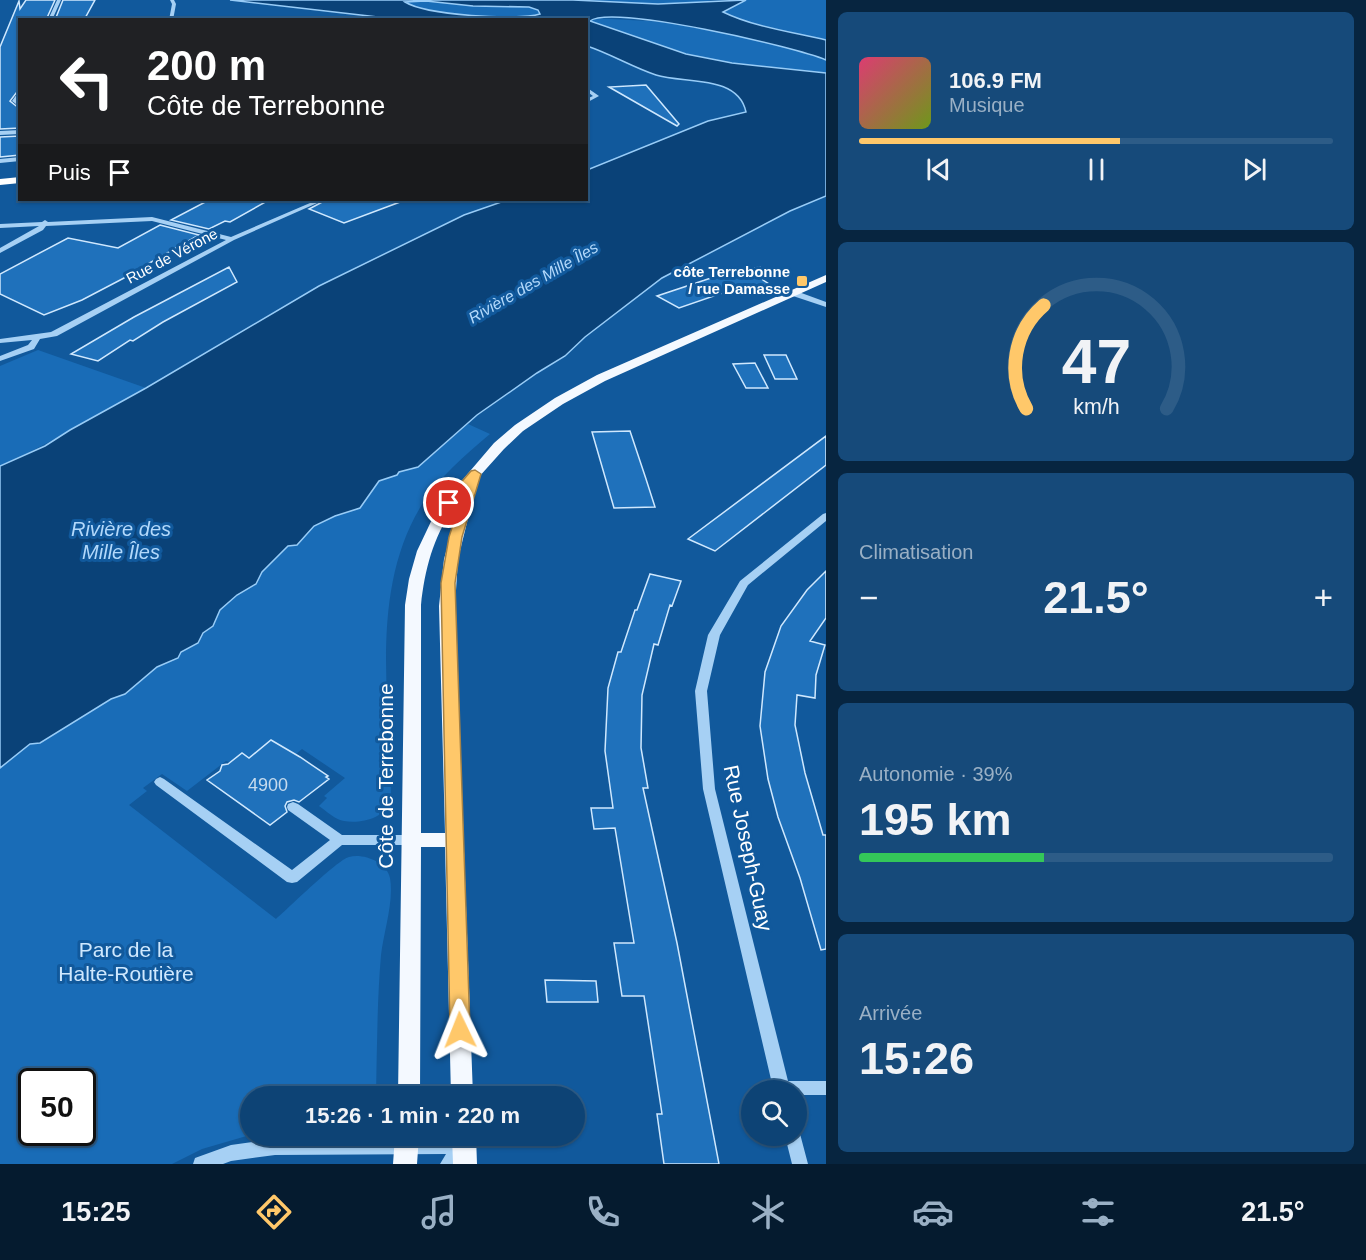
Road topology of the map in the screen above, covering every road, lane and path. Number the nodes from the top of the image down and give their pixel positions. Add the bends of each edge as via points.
1 (59, 0) edge
2 (172, 0) edge
3 (51, 18) edge
4 (171, 18) edge
5 (588, 90) edge
6 (588, 101) edge
7 (18, 132) edge
8 (0, 133) edge
9 (18, 159) edge
10 (0, 160) edge
11 (0, 172) edge
12 (18, 172) edge
13 (18, 180) edge
14 (0, 182) edge
15 (319, 201) edge
16 (45, 222) junction
17 (0, 226) edge
18 (232, 239) junction
19 (0, 251) edge
20 (826, 278) edge
21 (793, 293) junction
22 (826, 305) edge
23 (37, 338) junction
24 (0, 341) edge
25 (0, 359) edge
26 (475, 474) junction
27 (826, 516) edge
28 (160, 782) dead end
29 (293, 807) dead end
30 (339, 840) junction
31 (411, 840) junction
32 (454, 840) junction
33 (779, 1080) edge
34 (409, 1086) edge
35 (462, 1086) edge
36 (807, 1088) edge
37 (826, 1088) edge
38 (796, 1146) edge
39 (406, 1148) edge
40 (464, 1149) edge
41 (201, 1164) edge
42 (448, 1164) edge
43 (800, 1164) edge

1 - 3 street
2 - 4 street
5 - 6 street via 596,96
7 - 8 street
9 - 10 street
11 - 12 highway
13 - 14 highway
15 - 18 street, Rue de Vérone
16 - 17 street
16 - 18 street via 152,219
16 - 19 street via 41,229
18 - 23 street, Rue de Vérone via 60,331
20 - 21 main road, Côte de Terrebonne
21 - 22 street
21 - 26 main road, Côte de Terrebonne via 571,394 519,428
23 - 24 street, Rue de Vérone
23 - 25 street, Rue de Vérone via 31,347
26 - 31 main road, Côte de Terrebonne via 443,511 416,579 412,629
26 - 32 main road, Côte de Terrebonne via 456,537 448,583
27 - 33 street, Rue Joseph-Guay via 744,583 714,635 701,691 709,789
28 - 30 street via 292,878
29 - 30 street
30 - 31 street
31 - 32 main road
31 - 34 main road, Côte de Terrebonne
32 - 35 main road, Côte de Terrebonne
36 - 37 street
38 - 43 street
39 - 40 street
39 - 41 street via 252,1149
40 - 42 street

